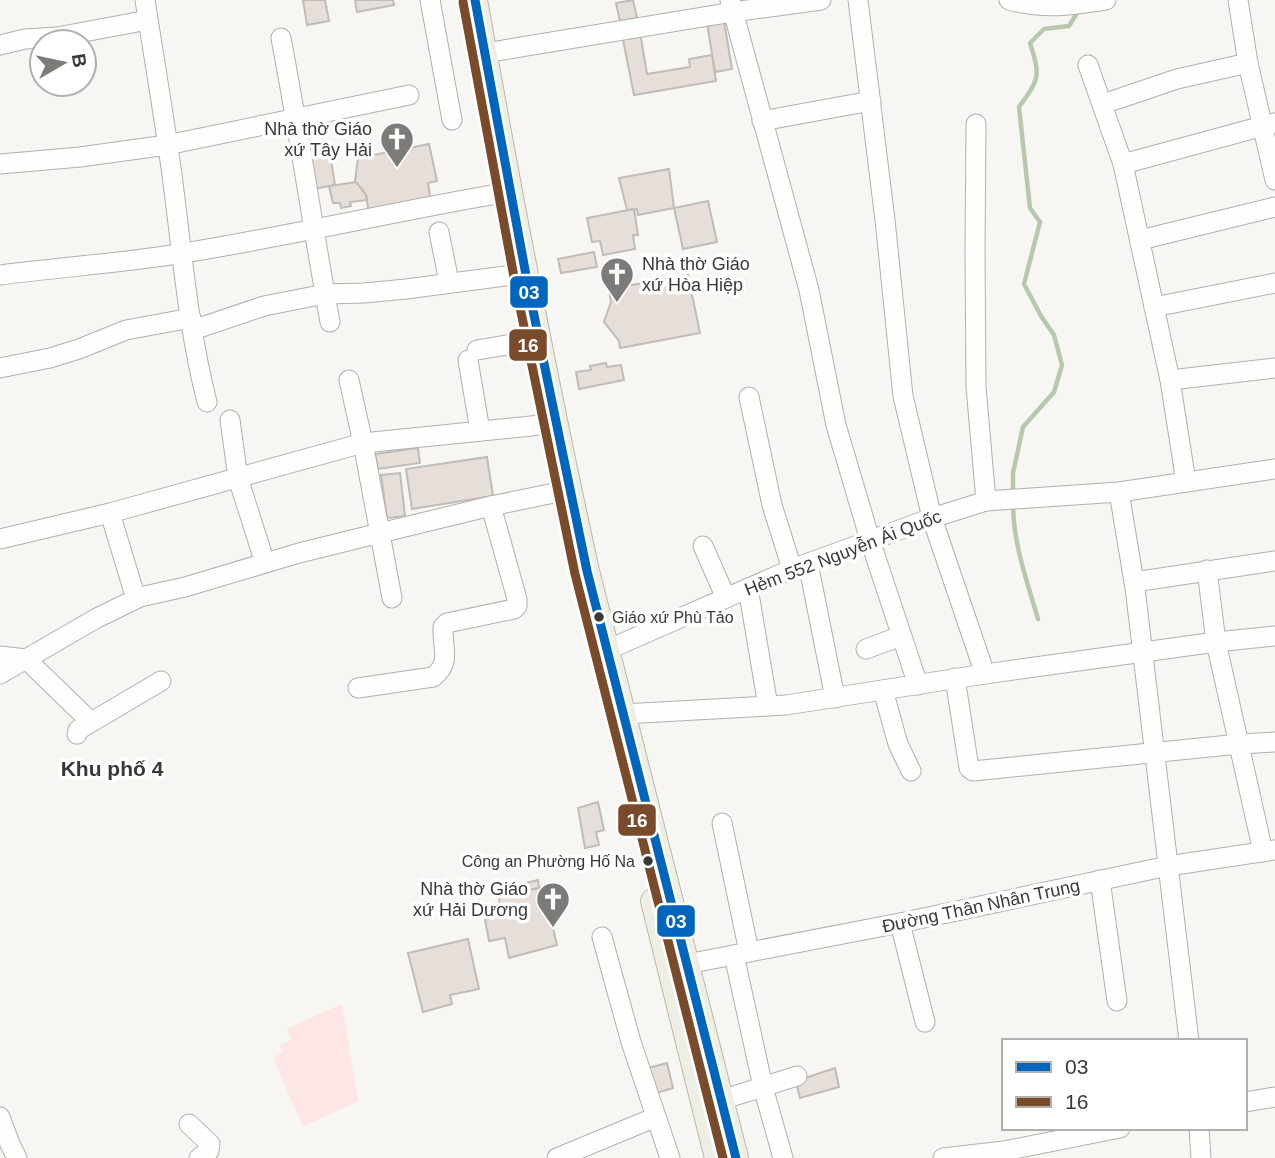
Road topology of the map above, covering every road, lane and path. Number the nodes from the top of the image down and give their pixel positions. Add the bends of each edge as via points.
1 (145, 0) edge
2 (430, 0) edge
3 (461, 0) edge
4 (475, 0) edge
5 (821, 0) edge
6 (858, 0) edge
7 (1009, 0) edge
8 (1106, 0) edge
9 (1238, 0) edge
10 (731, 6) edge
11 (148, 20) junction
12 (281, 38) dead end
13 (0, 45) edge
14 (485, 53) junction
15 (1248, 63) junction
16 (1088, 65) dead end
17 (409, 95) dead end
18 (871, 101) junction
19 (1103, 104) junction
20 (297, 119) junction
21 (452, 120) dead end
22 (762, 121) junction
23 (976, 124) dead end
24 (1269, 124) edge
25 (167, 145) junction
26 (0, 164) edge
27 (1123, 164) junction
28 (1275, 180) edge
29 (497, 194) junction
30 (1275, 207) edge
31 (315, 230) junction
32 (439, 232) dead end
33 (1140, 240) junction
34 (181, 254) junction
35 (0, 275) edge
36 (513, 275) junction
37 (449, 282) junction
38 (1275, 284) edge
39 (325, 294) junction
40 (1154, 307) junction
41 (330, 322) dead end
42 (192, 324) junction
43 (524, 342) junction
44 (0, 368) edge
45 (1275, 368) edge
46 (349, 380) dead end
47 (1170, 380) junction
48 (749, 397) dead end
49 (206, 402) dead end
50 (230, 420) dead end
51 (541, 425) junction
52 (480, 431) junction
53 (363, 443) junction
54 (1275, 470) edge
55 (238, 478) junction
56 (1185, 482) junction
57 (558, 485) junction
58 (1119, 492) junction
59 (1004, 500) junction
60 (491, 506) junction
61 (110, 513) junction
62 (932, 518) junction
63 (380, 533) junction
64 (0, 539) edge
65 (870, 540) junction
66 (703, 546) dead end
67 (1275, 561) edge
68 (265, 562) junction
69 (800, 566) junction
70 (1207, 570) junction
71 (1135, 582) junction
72 (748, 588) junction
73 (392, 598) dead end
74 (726, 598) junction
75 (136, 599) junction
76 (901, 636) junction
77 (1275, 636) edge
78 (1216, 642) junction
79 (866, 649) dead end
80 (607, 650) junction
81 (1143, 652) junction
82 (0, 656) edge
83 (26, 659) junction
84 (0, 674) edge
85 (985, 674) junction
86 (955, 678) junction
87 (161, 681) dead end
88 (918, 685) junction
89 (358, 688) dead end
90 (883, 691) junction
91 (835, 698) junction
92 (768, 706) junction
93 (623, 714) junction
94 (1275, 742) edge
95 (1239, 744) junction
96 (1155, 752) junction
97 (911, 771) dead end
98 (722, 823) dead end
99 (1269, 851) edge
100 (1168, 866) junction
101 (1100, 880) junction
102 (900, 923) junction
103 (602, 937) dead end
104 (742, 953) junction
105 (687, 964) junction
106 (1117, 1001) dead end
107 (925, 1022) dead end
108 (1189, 1039) edge
109 (696, 1051) junction
110 (797, 1076) dead end
111 (763, 1087) junction
112 (1275, 1097) edge
113 (721, 1100) junction
114 (1247, 1102) edge
115 (0, 1117) edge
116 (656, 1117) junction
117 (189, 1124) dead end
118 (1110, 1130) edge
119 (1199, 1130) edge
120 (10, 1155) edge
121 (199, 1158) edge
122 (557, 1158) edge
123 (670, 1158) edge
124 (717, 1158) edge
125 (736, 1158) edge
126 (783, 1158) edge
127 (943, 1158) edge
128 (1201, 1158) edge

1 - 11 street
2 - 21 street
3 - 29 main road
4 - 14 main road
5 - 10 street
6 - 18 street
7 - 8 street via 1061,7
9 - 15 street
10 - 14 street
10 - 22 street
11 - 13 street
11 - 25 street
12 - 20 street
14 - 57 main road
15 - 19 street via 1177,79
15 - 24 street
16 - 19 street
17 - 20 street
18 - 22 street
18 - 62 street via 903,396
19 - 27 street
20 - 25 street
20 - 31 street
22 - 65 street via 809,290 836,425
23 - 59 street via 976,387
24 - 27 street
24 - 28 street
25 - 26 street
25 - 34 street
27 - 33 street
29 - 31 street
29 - 36 main road
30 - 33 street
31 - 34 street
31 - 39 street
32 - 37 street
33 - 40 street
34 - 35 street
34 - 42 street
36 - 37 street
36 - 43 main road
37 - 39 street
38 - 40 street
39 - 41 street
39 - 42 street
40 - 47 street
42 - 44 street via 126,330 50,358
42 - 49 street
43 - 51 main road
43 - 52 street via 472,355
45 - 47 street
46 - 53 street
47 - 56 street
48 - 69 street via 772,505
50 - 55 street
51 - 52 street
51 - 57 main road
52 - 53 street
53 - 55 street
53 - 63 street
54 - 56 street, Hẻm 552 Nguyễn Ái Quốc
55 - 61 street
55 - 68 street
56 - 58 street, Hẻm 552 Nguyễn Ái Quốc
57 - 60 street
57 - 80 main road
57 - 109 main road
58 - 59 street, Hẻm 552 Nguyễn Ái Quốc
58 - 71 street
59 - 62 street, Hẻm 552 Nguyễn Ái Quốc
60 - 63 street
60 - 89 street via 517,606 443,627 445,663 433,677
61 - 64 street
61 - 75 street
62 - 65 street, Hẻm 552 Nguyễn Ái Quốc
62 - 85 street
63 - 68 street
63 - 73 street
65 - 69 street, Hẻm 552 Nguyễn Ái Quốc
65 - 76 street
66 - 74 street
67 - 70 street
68 - 75 street
69 - 72 street, Hẻm 552 Nguyễn Ái Quốc
69 - 91 street
70 - 71 street
70 - 78 street
71 - 81 street
72 - 74 street, Hẻm 552 Nguyễn Ái Quốc
72 - 92 street
74 - 80 street, Hẻm 552 Nguyễn Ái Quốc
75 - 83 street
76 - 79 street
76 - 88 street
77 - 78 street
78 - 81 street
78 - 95 street
80 - 93 main road
81 - 85 street
81 - 96 street
82 - 83 street
83 - 84 street
83 - 87 street via 84,728
85 - 86 street
86 - 88 street
86 - 96 street via 970,770
88 - 90 street
90 - 91 street
90 - 97 street
91 - 92 street
92 - 93 street
93 - 105 main road
94 - 95 street
95 - 96 street
95 - 99 street
96 - 100 street
98 - 104 street
99 - 100 street, Đường Thân Nhân Trung
100 - 101 street, Đường Thân Nhân Trung
100 - 108 street
101 - 102 street, Đường Thân Nhân Trung
101 - 106 street
102 - 104 street, Đường Thân Nhân Trung
102 - 107 street
103 - 116 street
104 - 105 street, Đường Thân Nhân Trung
104 - 111 street
105 - 109 main road
109 - 113 main road
109 - 124 main road
110 - 111 street
111 - 113 street
111 - 126 street
112 - 114 street
113 - 125 main road
115 - 120 street
116 - 122 street
116 - 123 street
117 - 121 street via 210,1144 209,1151
118 - 127 street
119 - 128 street

